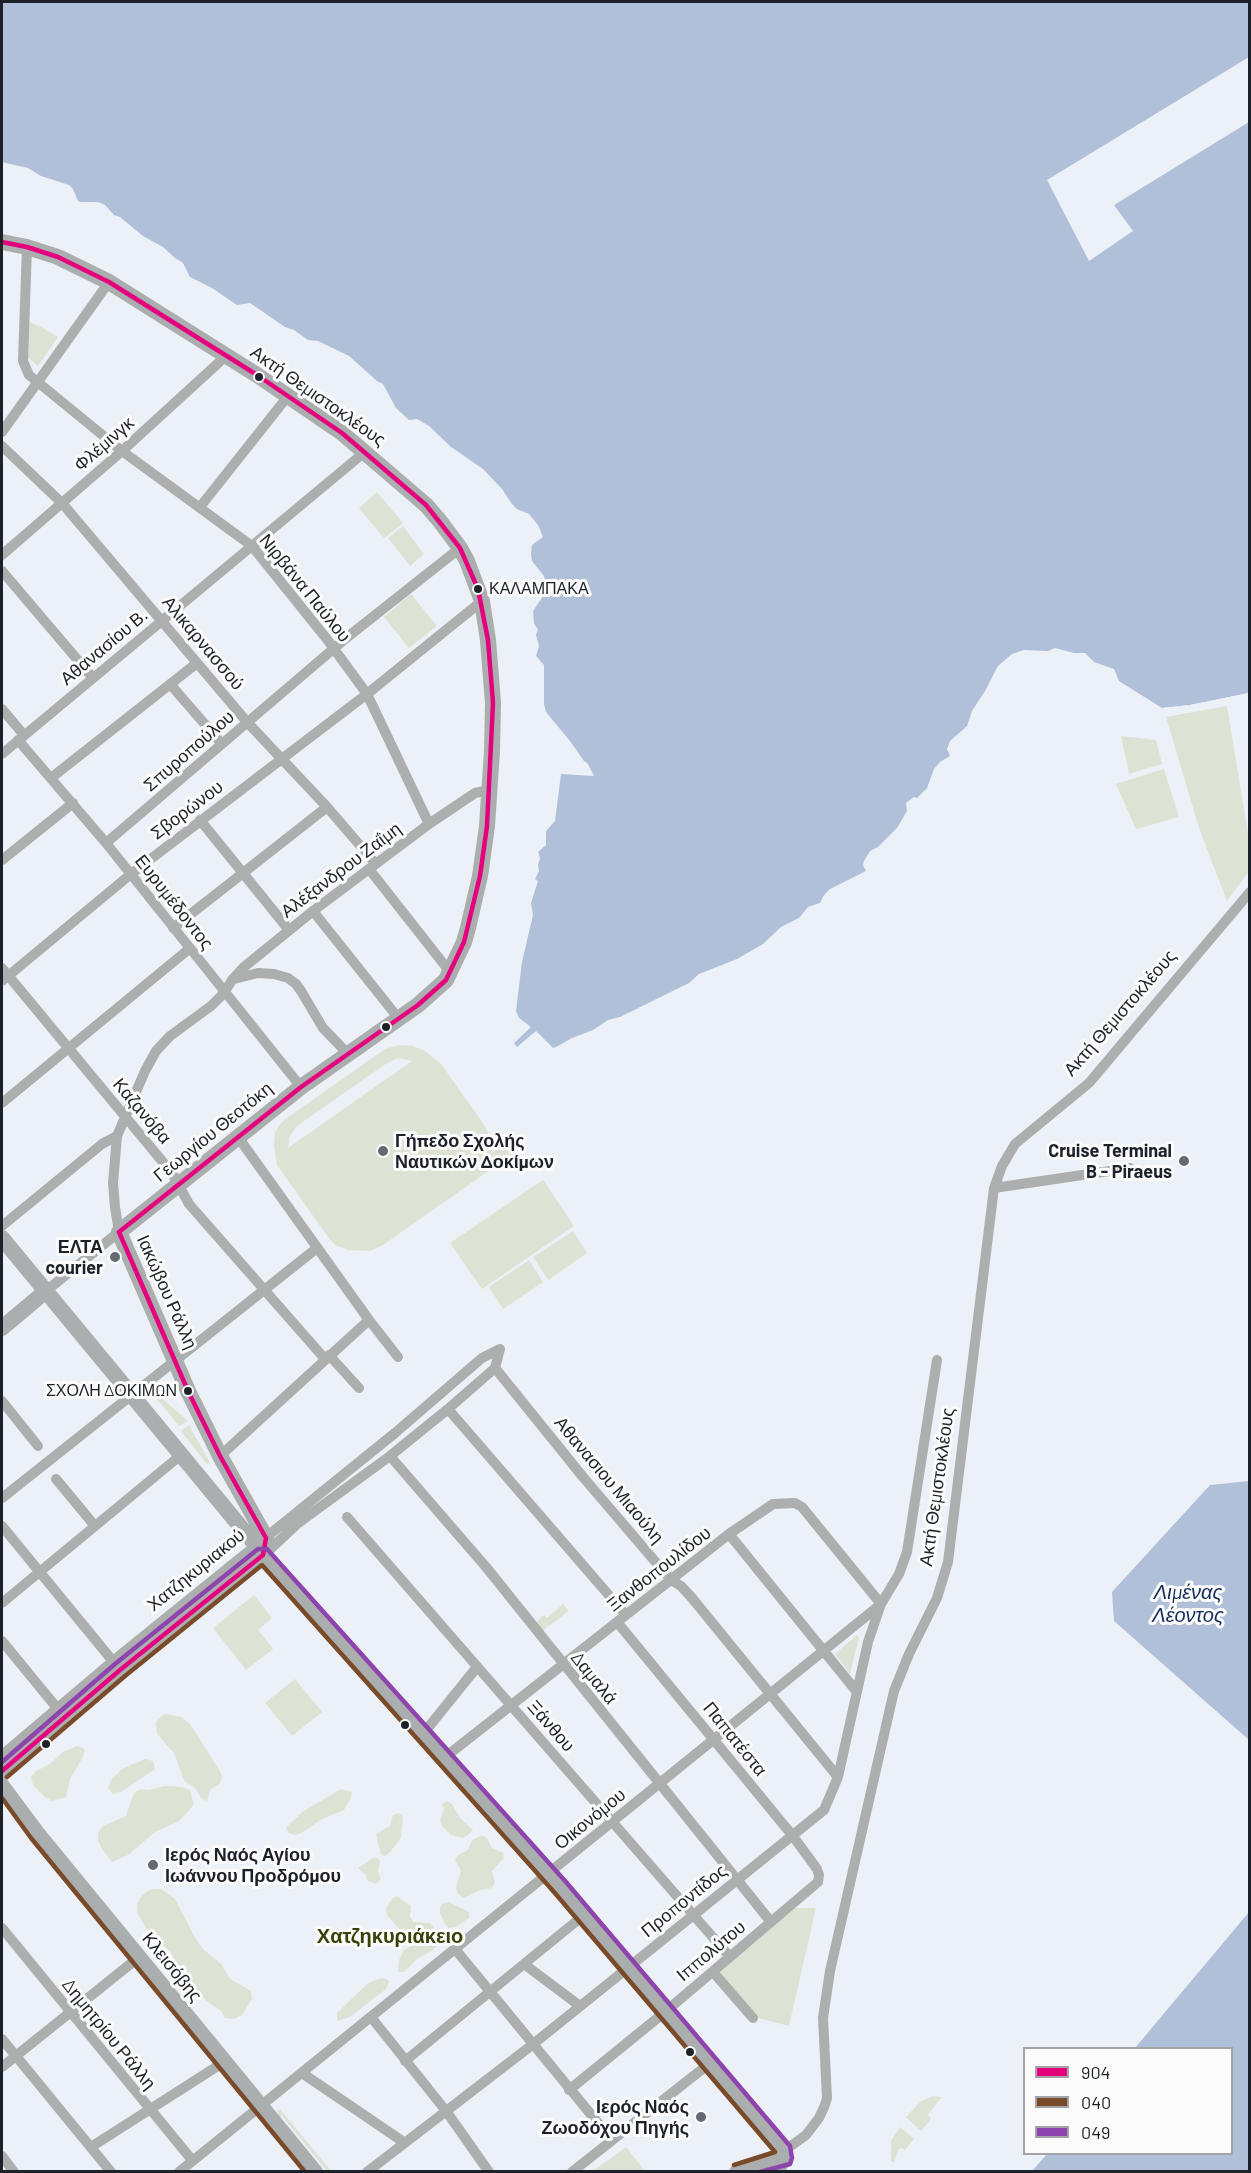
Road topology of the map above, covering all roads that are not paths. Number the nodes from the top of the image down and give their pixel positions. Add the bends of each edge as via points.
1 (2, 242) edge
2 (27, 247) junction
3 (109, 282) junction
4 (226, 356) junction
5 (37, 381) junction
6 (288, 396) junction
7 (2, 432) edge
8 (2, 446) edge
9 (122, 451) junction
10 (366, 451) junction
11 (62, 503) junction
12 (200, 507) junction
13 (252, 546) junction
14 (460, 548) junction
15 (2, 555) edge
16 (2, 572) edge
17 (482, 601) junction
18 (163, 620) junction
19 (334, 648) junction
20 (197, 663) junction
21 (93, 678) junction
22 (170, 684) junction
23 (367, 694) junction
24 (2, 709) edge
25 (247, 722) junction
26 (21, 738) junction
27 (222, 744) junction
28 (2, 754) edge
29 (282, 759) junction
30 (51, 778) junction
31 (489, 790) junction
32 (73, 803) junction
33 (327, 807) junction
34 (200, 820) junction
35 (429, 824) junction
36 (106, 843) junction
37 (2, 860) edge
38 (372, 867) junction
39 (243, 873) junction
40 (131, 874) junction
41 (1250, 892) edge
42 (313, 911) junction
43 (173, 928) junction
44 (289, 930) junction
45 (189, 949) junction
46 (450, 972) junction
47 (4, 975) edge
48 (232, 980) junction
49 (224, 993) junction
50 (399, 1019) junction
51 (69, 1048) junction
52 (348, 1054) junction
53 (301, 1087) junction
54 (2, 1103) edge
55 (124, 1116) junction
56 (117, 1136) junction
57 (238, 1137) junction
58 (1130, 1168) dead end
59 (178, 1185) junction
60 (994, 1188) junction
61 (2, 1226) edge
62 (119, 1232) junction
63 (2, 1238) edge
64 (317, 1248) junction
65 (46, 1291) junction
66 (263, 1291) junction
67 (369, 1320) junction
68 (2, 1328) edge
69 (327, 1357) junction
70 (398, 1357) dead end
71 (175, 1360) junction
72 (937, 1360) dead end
73 (495, 1368) junction
74 (359, 1389) dead end
75 (131, 1394) junction
76 (2, 1401) edge
77 (448, 1409) junction
78 (38, 1446) dead end
79 (181, 1455) junction
80 (220, 1455) junction
81 (390, 1456) junction
82 (56, 1479) dead end
83 (2, 1498) edge
84 (347, 1517) dead end
85 (2, 1526) edge
86 (95, 1526) junction
87 (729, 1534) junction
88 (262, 1546) junction
89 (39, 1571) junction
90 (671, 1580) junction
91 (2, 1603) edge
92 (881, 1604) junction
93 (621, 1618) junction
94 (2, 1641) edge
95 (824, 1651) junction
96 (563, 1665) junction
97 (116, 1666) junction
98 (477, 1667) junction
99 (857, 1692) junction
100 (771, 1694) junction
101 (512, 1706) junction
102 (57, 1708) junction
103 (423, 1734) junction
104 (714, 1739) junction
105 (2, 1755) edge
106 (444, 1758) junction
107 (2, 1771) edge
108 (838, 1777) junction
109 (659, 1784) junction
110 (2, 1786) edge
111 (612, 1822) junction
112 (792, 1835) junction
113 (549, 1874) junction
114 (736, 1880) junction
115 (818, 1882) joint
116 (693, 1915) junction
117 (584, 1916) junction
118 (771, 1922) junction
119 (2, 1928) edge
120 (455, 1949) junction
121 (730, 1957) junction
122 (139, 1958) junction
123 (524, 1964) junction
124 (627, 1968) junction
125 (713, 1972) junction
126 (490, 1992) junction
127 (580, 2006) junction
128 (665, 2012) junction
129 (70, 2013) junction
130 (371, 2017) junction
131 (753, 2018) dead end
132 (2, 2039) edge
133 (532, 2045) junction
134 (15, 2056) junction
135 (405, 2061) junction
136 (224, 2062) junction
137 (710, 2063) junction
138 (2, 2067) edge
139 (302, 2073) junction
140 (569, 2090) junction
141 (260, 2106) junction
142 (150, 2109) junction
143 (446, 2111) junction
144 (612, 2140) junction
145 (405, 2143) junction
146 (92, 2147) junction
147 (784, 2154) junction
148 (2, 2156) edge
149 (192, 2160) junction
150 (14, 2172) edge
151 (111, 2172) edge
152 (179, 2172) edge
153 (315, 2172) edge
154 (368, 2172) edge
155 (489, 2172) edge
156 (572, 2172) edge
157 (737, 2172) edge
158 (774, 2172) edge

1 - 2 main road, Ακτή Θεμιστοκλέους
2 - 3 main road, Ακτή Θεμιστοκλέους
2 - 5 street via 23,361 29,375
3 - 4 main road, Ακτή Θεμιστοκλέους
3 - 5 street
4 - 6 main road, Ακτή Θεμιστοκλέους
4 - 9 street, Φλέμινγκ
5 - 7 street
5 - 9 street, Νιρβάνα Παύλου
6 - 10 main road, Ακτή Θεμιστοκλέους
6 - 12 street
8 - 11 street, Αλικαρνασσού
9 - 11 street, Φλέμινγκ
9 - 12 street, Νιρβάνα Παύλου
10 - 13 street, Αθανασίου Β.
10 - 14 main road, Ακτή Θεμιστοκλέους via 426,505
11 - 15 street, Φλέμινγκ
11 - 18 street, Αλικαρνασσού
12 - 13 street, Νιρβάνα Παύλου
13 - 18 street, Αθανασίου Β.
13 - 19 street, Νιρβάνα Παύλου
14 - 17 main road, Ακτή Θεμιστοκλέους
14 - 19 street, Σπυροπούλου
16 - 21 street
17 - 23 street, Σβορώνου
17 - 31 main road, Ακτή Θεμιστοκλέους via 493,703
18 - 20 street, Αλικαρνασσού
18 - 21 street, Αθανασίου Β.
19 - 23 street, Νιρβάνα Παύλου
19 - 25 street, Σπυροπούλου
20 - 22 street
20 - 25 street, Αλικαρνασσού
21 - 26 street, Αθανασίου Β.
22 - 27 street
22 - 30 street
23 - 29 street, Σβορώνου
23 - 35 street, Νιρβάνα Παύλου
24 - 26 street, Ευρυμέδοντος
25 - 27 street, Σπυροπούλου
25 - 29 street, Αλικαρνασσού
26 - 28 street, Αθανασίου Β.
26 - 30 street, Ευρυμέδοντος
27 - 36 street, Σπυροπούλου
29 - 33 street, Αλικαρνασσού
29 - 34 street, Σβορώνου
30 - 32 street, Ευρυμέδοντος
31 - 35 street, Αλέξανδρου Ζαΐμη via 475,793
31 - 46 main road, Ακτή Θεμιστοκλέους via 480,876 464,942
32 - 36 street, Ευρυμέδοντος
32 - 37 street
33 - 38 street, Αλικαρνασσού
33 - 39 street
34 - 39 street
34 - 40 street, Σβορώνου
35 - 38 street, Αλέξανδρου Ζαΐμη
36 - 40 street, Ευρυμέδοντος
38 - 42 street, Αλέξανδρου Ζαΐμη
38 - 46 street, Αλικαρνασσού
39 - 43 street
39 - 44 street
40 - 43 street, Ευρυμέδοντος
40 - 47 street, Σβορώνου
41 - 60 street, Ακτή Θεμιστοκλέους via 1089,1083 1015,1144
42 - 44 street, Αλέξανδρου Ζαΐμη
42 - 50 street
43 - 45 street, Ευρυμέδοντος
44 - 48 street, Αλέξανδρου Ζαΐμη
45 - 49 street, Ευρυμέδοντος
45 - 51 street
46 - 50 main road, Γεωργίου Θεοτόκη via 436,990
47 - 51 street, Καζανόβα
48 - 49 street, Αλέξανδρου Ζαΐμη
48 - 52 street via 258,973 288,978 301,991 323,1028
49 - 53 street, Ευρυμέδοντος
49 - 55 street, Ιακώβου Ράλλη via 156,1051
50 - 52 main road, Γεωργίου Θεοτόκη
51 - 54 street
51 - 55 street, Καζανόβα
52 - 53 main road, Γεωργίου Θεοτόκη
53 - 57 main road, Γεωργίου Θεοτόκη
55 - 56 street, Ιακώβου Ράλλη
55 - 59 street, Καζανόβα
56 - 61 street
56 - 62 street, Ιακώβου Ράλλη via 113,1183
57 - 59 main road, Γεωργίου Θεοτόκη
57 - 64 street
58 - 60 street
59 - 62 main road, Γεωργίου Θεοτόκη
59 - 66 street, Καζανόβα via 189,1204
60 - 147 street, Ακτή Θεμιστοκλέους via 948,1562 937,1598 894,1691 833,1959 823,2018 825,2105 806,2135
62 - 65 street, Γεωργίου Θεοτόκη
62 - 71 main road, Ιακώβου Ράλλη
63 - 65 main road
64 - 66 street
64 - 67 street
65 - 68 main road, Γεωργίου Θεοτόκη
65 - 75 main road
66 - 69 street, Καζανόβα
66 - 71 street
67 - 69 street
67 - 70 street
69 - 74 street, Καζανόβα
69 - 80 street
71 - 75 street
71 - 80 main road, Ιακώβου Ράλλη
72 - 92 street via 907,1552
73 - 77 street, Χατζηκυριακού
73 - 88 street, Χατζηκυριακού via 500,1350 482,1358
73 - 90 street, Αθανασιου Μιαούλη
75 - 79 main road
75 - 83 street
76 - 78 street
77 - 81 street, Χατζηκυριακού
77 - 93 street, Παπατέστα
79 - 86 street
79 - 88 main road
80 - 88 main road, Ιακώβου Ράλλη
81 - 88 street, Χατζηκυριακού
81 - 96 street, Δαμαλά
82 - 86 street
84 - 98 street, Ξάνθου
85 - 89 street
86 - 89 street
87 - 90 street, Ξανθοπουλίδου
87 - 92 street, Ξανθοπουλίδου via 773,1504 795,1503
87 - 95 street
88 - 97 main road, Χατζηκυριακού
88 - 103 main road
89 - 91 street
89 - 97 street
90 - 93 street, Ξανθοπουλίδου
90 - 100 street, Αθανασιου Μιαούλη via 692,1598
92 - 95 street, Οικονόμου
92 - 99 street, Προποντίδος
93 - 96 street, Ξανθοπουλίδου
93 - 104 street, Παπατέστα
94 - 102 street
95 - 99 street
95 - 100 street, Οικονόμου
96 - 101 street, Ξανθοπουλίδου
96 - 109 street, Δαμαλά
97 - 102 street, Χατζηκυριακού
97 - 107 main road, Χατζηκυριακού
98 - 101 street, Ξάνθου
98 - 103 street
99 - 108 street, Προποντίδος
100 - 104 street, Οικονόμου
100 - 108 street, Αθανασιου Μιαούλη
101 - 106 street, Ξανθοπουλίδου
101 - 111 street, Ξάνθου
102 - 105 street, Χατζηκυριακού
103 - 106 main road
104 - 109 street, Οικονόμου
104 - 112 street, Παπατέστα
106 - 113 main road
108 - 112 street, Προποντίδος via 824,1810
109 - 111 street, Οικονόμου
109 - 114 street, Δαμαλά
110 - 122 main road, Κλεισόβης
111 - 113 street, Οικονόμου
111 - 116 street, Ξάνθου
112 - 114 street, Προποντίδος
112 - 115 street, Παπατέστα via 818,1869
113 - 117 main road
113 - 120 street, Οικονόμου
114 - 116 street, Προποντίδος
114 - 118 street, Δαμαλά
115 - 118 street, Ιππολύτου
116 - 121 street, Ξάνθου
116 - 124 street, Προποντίδος
117 - 123 street
117 - 124 main road
118 - 121 street, Ιππολύτου
119 - 129 street, Δημητρίου Ράλλη
120 - 126 street
120 - 130 street, Οικονόμου
121 - 125 street, Ιππολύτου
122 - 129 street
122 - 136 main road, Κλεισόβης
123 - 126 street
123 - 127 street
124 - 127 street, Προποντίδος
124 - 128 main road
125 - 128 street, Ιππολύτου
125 - 131 street
126 - 133 street
126 - 135 street
127 - 133 street, Προποντίδος
128 - 137 main road
128 - 140 street, Ιππολύτου
129 - 134 street
129 - 142 street, Δημητρίου Ράλλη
130 - 135 street
130 - 139 street, Οικονόμου
132 - 134 street
133 - 140 street
133 - 143 street, Προποντίδος
134 - 138 street
134 - 146 street
135 - 143 street
136 - 141 main road, Κλεισόβης
136 - 142 street
137 - 144 street
137 - 147 main road
139 - 141 street, Οικονόμου
139 - 145 street
140 - 144 street
141 - 149 street, Οικονόμου
141 - 153 main road, Κλεισόβης
142 - 146 street
142 - 149 street, Δημητρίου Ράλλη
143 - 145 street, Προποντίδος
143 - 155 street
144 - 156 street
145 - 154 street, Προποντίδος
146 - 151 street
147 - 157 main road
147 - 158 main road
148 - 150 street
149 - 152 street, Οικονόμου

